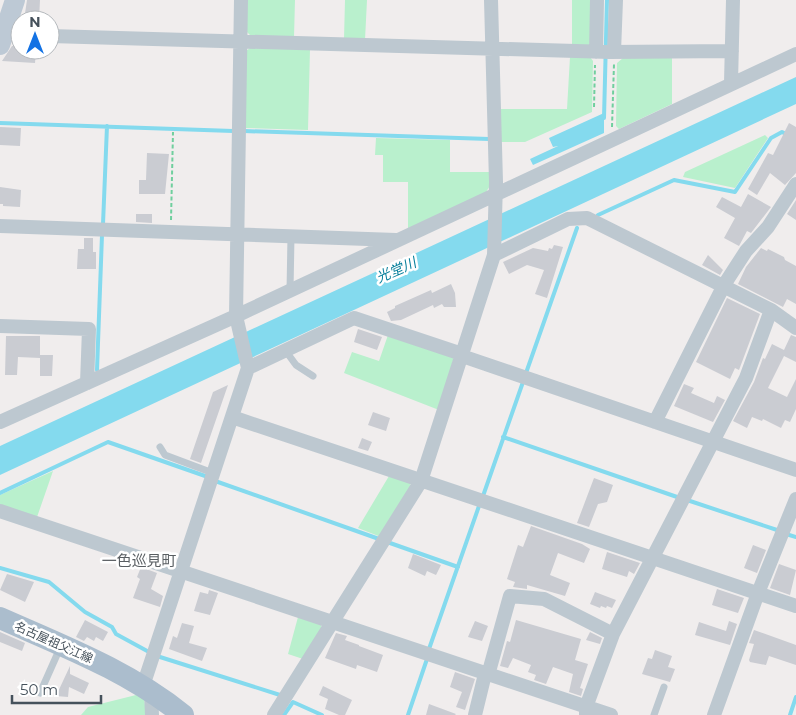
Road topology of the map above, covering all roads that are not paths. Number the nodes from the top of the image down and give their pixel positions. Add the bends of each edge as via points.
1 (15, 0) edge
2 (241, 0) edge
3 (491, 0) edge
4 (597, 0) edge
5 (616, 0) edge
6 (733, 0) edge
7 (5, 36) edge
8 (60, 36) edge
9 (241, 41) junction
10 (492, 49) junction
11 (732, 51) junction
12 (605, 52) junction
13 (796, 54) edge
14 (731, 83) junction
15 (796, 184) edge
16 (495, 202) junction
17 (0, 226) edge
18 (236, 234) junction
19 (291, 236) junction
20 (400, 240) junction
21 (494, 254) junction
22 (724, 285) junction
23 (290, 291) junction
24 (771, 310) junction
25 (237, 321) junction
26 (0, 326) edge
27 (796, 328) edge
28 (285, 350) junction
29 (462, 355) junction
30 (248, 367) junction
31 (314, 376) dead end
32 (87, 383) junction
33 (232, 417) junction
34 (0, 422) edge
35 (655, 422) junction
36 (713, 442) junction
37 (160, 447) dead end
38 (796, 470) edge
39 (213, 473) junction
40 (421, 481) junction
41 (796, 499) edge
42 (0, 511) edge
43 (652, 558) junction
44 (181, 571) junction
45 (758, 593) junction
46 (796, 606) edge
47 (0, 618) edge
48 (332, 623) junction
49 (613, 634) junction
50 (62, 645) junction
51 (486, 674) junction
52 (664, 688) dead end
53 (147, 689) junction
54 (40, 693) dead end
55 (586, 711) edge
56 (152, 715) edge
57 (183, 715) edge
58 (274, 715) edge
59 (475, 715) edge
60 (611, 715) edge
61 (654, 715) edge
62 (714, 715) edge

1 - 7 main road
2 - 9 street
3 - 10 street
4 - 12 street
5 - 12 street
6 - 11 street
8 - 9 street
9 - 10 street
9 - 18 street
10 - 12 street
10 - 16 street
11 - 12 street
11 - 14 street
13 - 14 street
14 - 16 street
15 - 22 street
16 - 20 street
16 - 21 street
17 - 18 street
18 - 19 street
18 - 25 street
19 - 20 street
19 - 23 lane
20 - 23 street
21 - 22 street via 568,219 587,218
21 - 29 street
22 - 24 street
22 - 35 street
23 - 25 street
24 - 27 street
24 - 36 street via 746,378
25 - 30 street
25 - 32 street
26 - 32 street via 90,329
28 - 29 street via 354,318
28 - 30 street
28 - 31 lane via 296,365
29 - 35 street
29 - 40 street
30 - 33 street
32 - 34 street
33 - 39 street
33 - 40 street
35 - 36 street
36 - 38 street
36 - 43 street
37 - 39 lane via 165,455
39 - 44 street
40 - 43 street
40 - 48 street
41 - 45 street
42 - 44 street
43 - 45 street
43 - 49 street
44 - 48 street
44 - 53 street
45 - 46 street
45 - 62 street
47 - 50 main road, 名古屋祖父江線
48 - 51 street
48 - 58 street
49 - 51 street via 544,599 510,596
49 - 55 street
50 - 53 main road, 名古屋祖父江線
50 - 54 lane
51 - 55 street
51 - 59 street
52 - 61 lane
53 - 56 street
53 - 57 main road, 名古屋祖父江線
55 - 60 street

